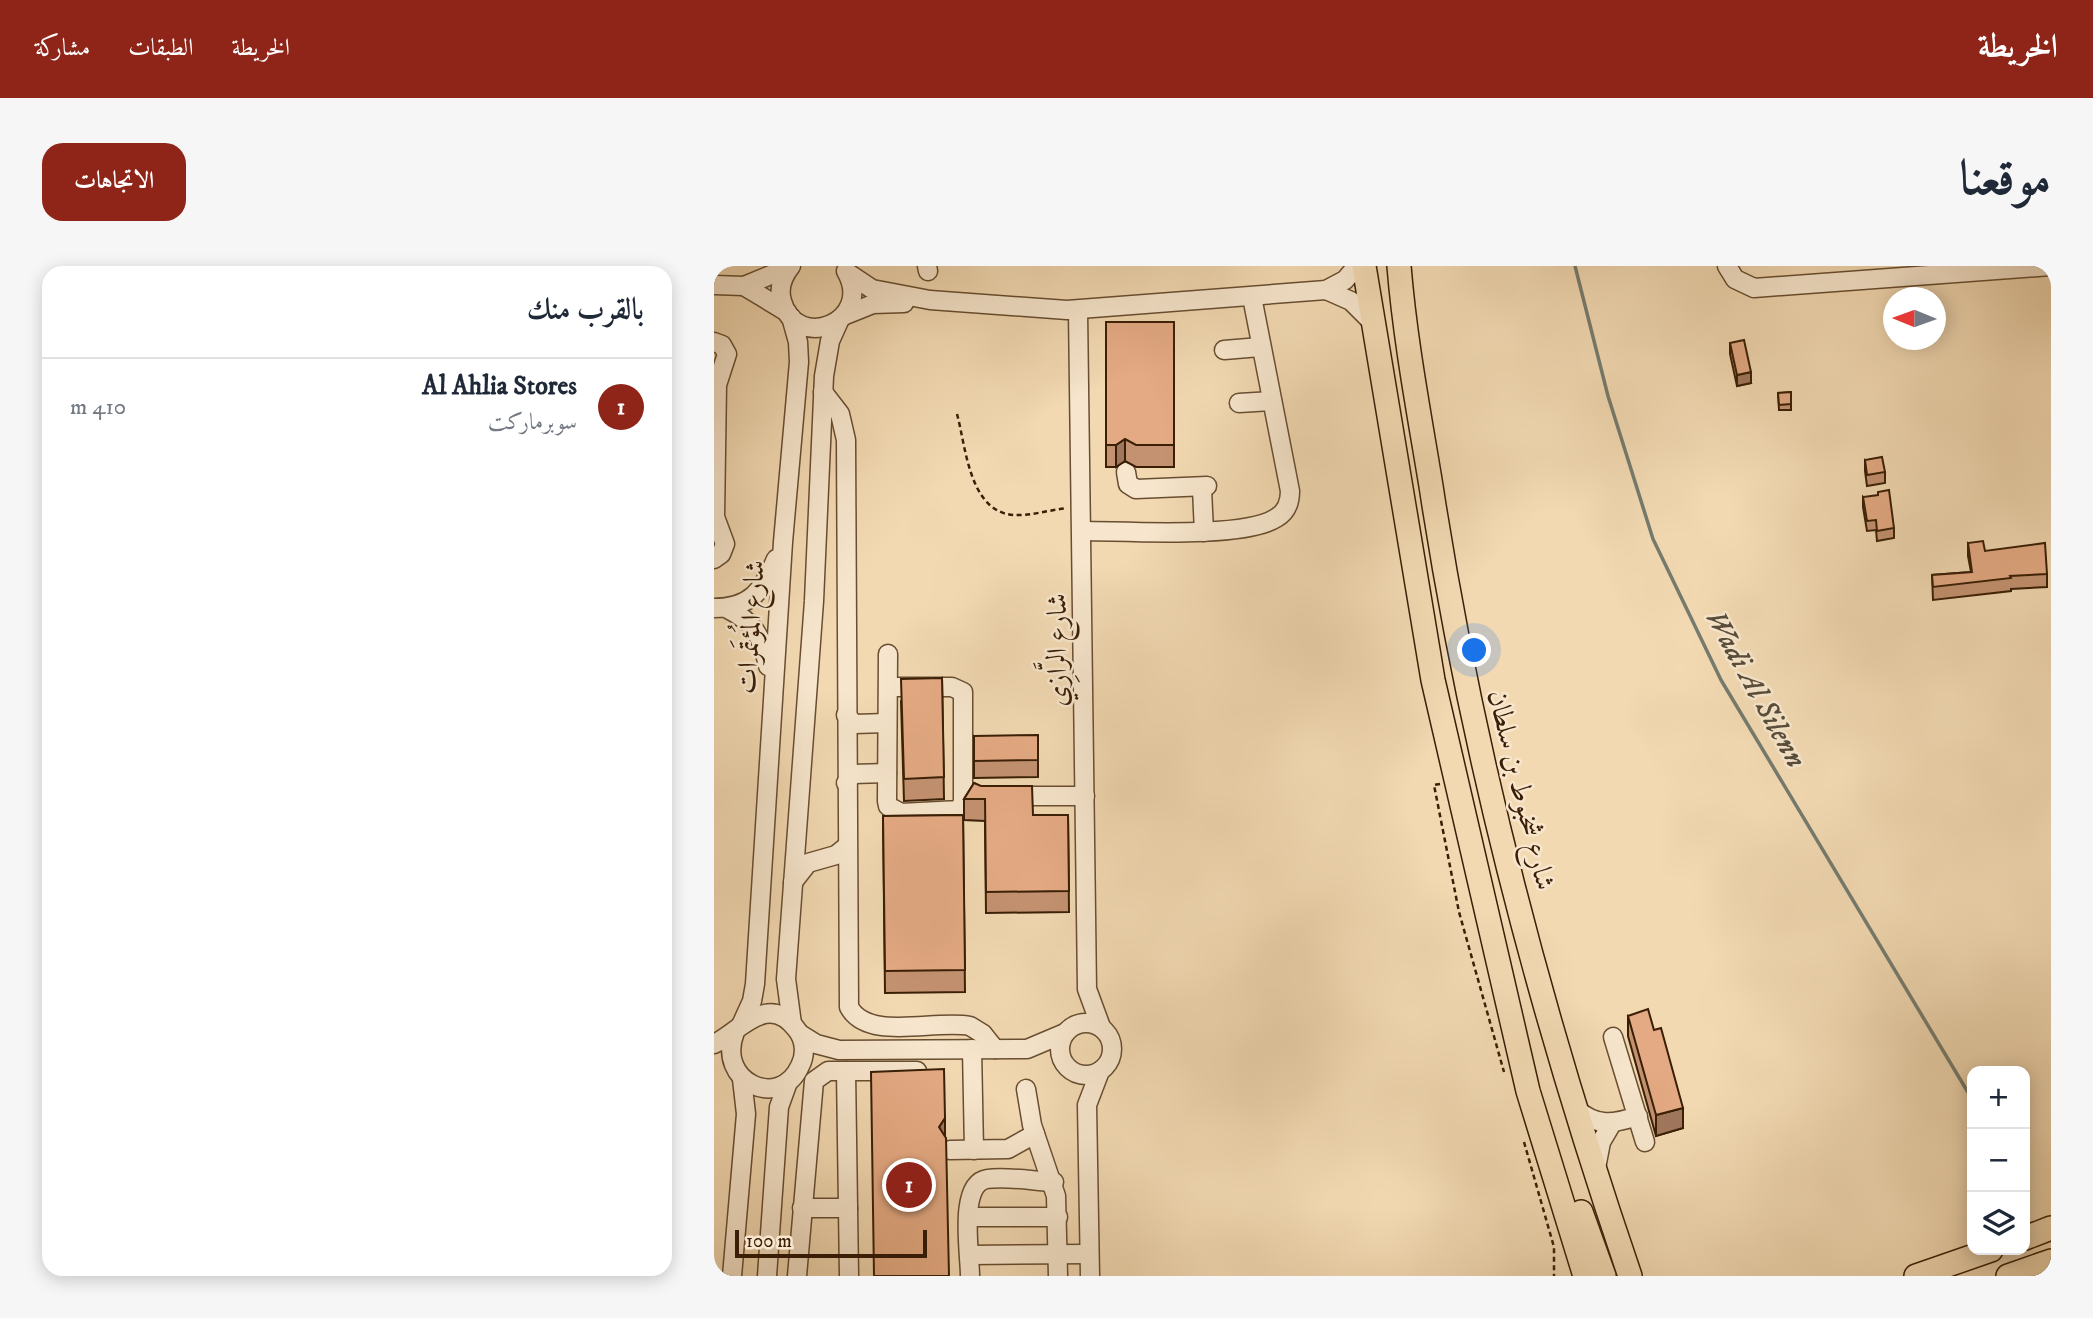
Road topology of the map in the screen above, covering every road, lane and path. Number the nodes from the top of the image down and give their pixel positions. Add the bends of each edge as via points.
1 (1357, 266) edge
2 (1364, 266) edge
3 (1399, 266) edge
4 (1727, 266) edge
5 (2051, 266) edge
6 (791, 267) edge
7 (844, 268) edge
8 (714, 285) edge
9 (744, 286) junction
10 (1326, 290) junction
11 (1252, 297) junction
12 (930, 300) junction
13 (1079, 311) junction
14 (789, 315) junction
15 (841, 319) junction
16 (1372, 322) junction
17 (714, 342) edge
18 (1260, 347) junction
19 (1224, 350) dead end
20 (823, 392) junction
21 (1272, 401) junction
22 (1239, 403) dead end
23 (957, 414) dead end
24 (1126, 472) dead end
25 (1082, 506) junction
26 (1083, 531) junction
27 (1204, 532) junction
28 (783, 541) junction
29 (714, 559) edge
30 (720, 608) edge
31 (888, 654) dead end
32 (888, 687) junction
33 (773, 691) junction
34 (846, 715) junction
35 (887, 723) junction
36 (887, 773) junction
37 (1457, 782) junction
38 (846, 783) junction
39 (993, 796) edge
40 (1085, 796) junction
41 (846, 847) junction
42 (793, 882) junction
43 (1087, 989) junction
44 (1101, 1027) junction
45 (738, 1028) junction
46 (796, 1029) junction
47 (1067, 1030) junction
48 (1613, 1037) dead end
49 (714, 1044) edge
50 (972, 1049) junction
51 (995, 1049) junction
52 (1027, 1049) junction
53 (839, 1051) junction
54 (714, 1055) edge
55 (1068, 1067) junction
56 (846, 1071) junction
57 (938, 1071) edge
58 (1101, 1071) junction
59 (738, 1074) junction
60 (793, 1076) junction
61 (1518, 1087) junction
62 (1026, 1089) dead end
63 (1087, 1105) junction
64 (1576, 1109) junction
65 (1637, 1116) junction
66 (1611, 1125) junction
67 (1035, 1134) junction
68 (1522, 1136) dead end
69 (1645, 1142) dead end
70 (950, 1150) dead end
71 (974, 1150) junction
72 (1595, 1171) junction
73 (1054, 1181) junction
74 (773, 1192) junction
75 (802, 1208) junction
76 (848, 1208) junction
77 (969, 1217) junction
78 (1058, 1217) junction
79 (772, 1220) junction
80 (2051, 1228) edge
81 (1615, 1231) junction
82 (2030, 1236) edge
83 (1578, 1250) junction
84 (1058, 1254) junction
85 (1088, 1254) junction
86 (970, 1255) junction
87 (1976, 1255) edge
88 (2051, 1261) edge
89 (732, 1276) edge
90 (767, 1276) edge
91 (797, 1276) edge
92 (849, 1276) edge
93 (970, 1276) edge
94 (1058, 1276) edge
95 (1090, 1276) edge
96 (1554, 1276) edge
97 (1578, 1276) edge
98 (1585, 1276) edge
99 (1604, 1276) edge
100 (1630, 1276) edge
101 (1641, 1276) edge
102 (1916, 1276) edge
103 (2008, 1276) edge

1 - 10 street via 1345,280
2 - 16 main road
3 - 64 main road, شارع شخبوط بن سلطان via 1442,563 1471,713 1503,849
4 - 5 street via 1735,279 1754,288
6 - 9 street
6 - 14 street, شارع المُؤتَمرات via 781,285 782,303
7 - 12 street via 872,289
7 - 15 street via 852,300
8 - 9 street
9 - 14 street
10 - 11 street
10 - 16 street via 1351,301
11 - 13 street
11 - 18 street
12 - 13 street
12 - 15 street via 873,304
13 - 25 street, شارع الرَّازِي
14 - 15 street via 814,328
14 - 28 street, شارع المُؤتَمرات via 799,362
15 - 20 street via 827,351
16 - 37 main road via 1433,680
17 - 29 street via 727,354 717,385 715,517 724,544
18 - 19 street
18 - 21 street
20 - 34 street via 840,414 846,440
20 - 42 street via 815,590
21 - 22 street
21 - 27 street via 1288,482 1287,507 1267,522
23 - 25 path via 979,492 995,509 1018,515
24 - 27 street via 1128,484 1136,489 1204,488
25 - 26 street, شارع الرَّازِي
26 - 27 street
26 - 40 street, شارع الرَّازِي
28 - 30 street via 759,593 748,601
28 - 33 street, شارع المُؤتَمرات
30 - 33 street via 747,619 758,631
31 - 32 street
32 - 35 street
32 - 36 street via 952,687 963,692 962,807 952,813 894,812 887,801
33 - 45 street, شارع المُؤتَمرات via 755,984
34 - 35 street via 854,724
34 - 38 street
35 - 36 street
36 - 38 street via 853,774
37 - 61 main road
37 - 61 path via 1434,785 1459,912
38 - 41 street
39 - 40 street
40 - 43 street, شارع الرَّازِي
41 - 42 street via 836,856 808,863
41 - 51 street via 848,998 854,1016 869,1026 970,1026
42 - 46 street via 786,991
43 - 44 street, شارع الرَّازِي
43 - 47 street, شارع الرَّازِي
44 - 47 street via 1082,1023
44 - 58 street via 1110,1037 1112,1049
45 - 46 street via 767,1014
45 - 49 street
45 - 59 street via 730,1051
46 - 53 street via 816,1044
46 - 60 street via 804,1052
47 - 52 street
47 - 55 street via 1060,1048
48 - 65 street
50 - 51 street
50 - 53 street
50 - 71 street
51 - 52 street
52 - 55 street
53 - 60 street via 816,1059
54 - 59 street
55 - 58 street via 1086,1075
55 - 63 street
56 - 57 street
56 - 75 street via 822,1073 811,1087
56 - 76 street
58 - 63 street
59 - 60 street via 750,1084 770,1088
59 - 89 street via 746,1114
60 - 74 street via 779,1107
61 - 83 main road
61 - 99 main road via 1551,1135
62 - 67 street
63 - 85 street
64 - 66 street
64 - 72 main road, شارع شخبوط بن سلطان
65 - 66 street
65 - 69 street
66 - 72 street via 1601,1142
67 - 71 street via 1008,1149
67 - 73 street
68 - 96 path via 1552,1238
70 - 71 street
72 - 81 main road, شارع شخبوط بن سلطان
73 - 77 street via 984,1180 970,1193
73 - 78 street
74 - 75 street
74 - 79 street
75 - 76 street
75 - 79 street
75 - 91 street
76 - 92 street
77 - 78 street
77 - 86 street
78 - 84 street
79 - 90 street
80 - 82 main road
81 - 100 main road, شارع شخبوط بن سلطان
81 - 101 main road
83 - 97 main road
83 - 98 main road
84 - 85 street
84 - 86 street
84 - 94 street
85 - 95 street
86 - 93 street
87 - 102 main road
88 - 103 main road

